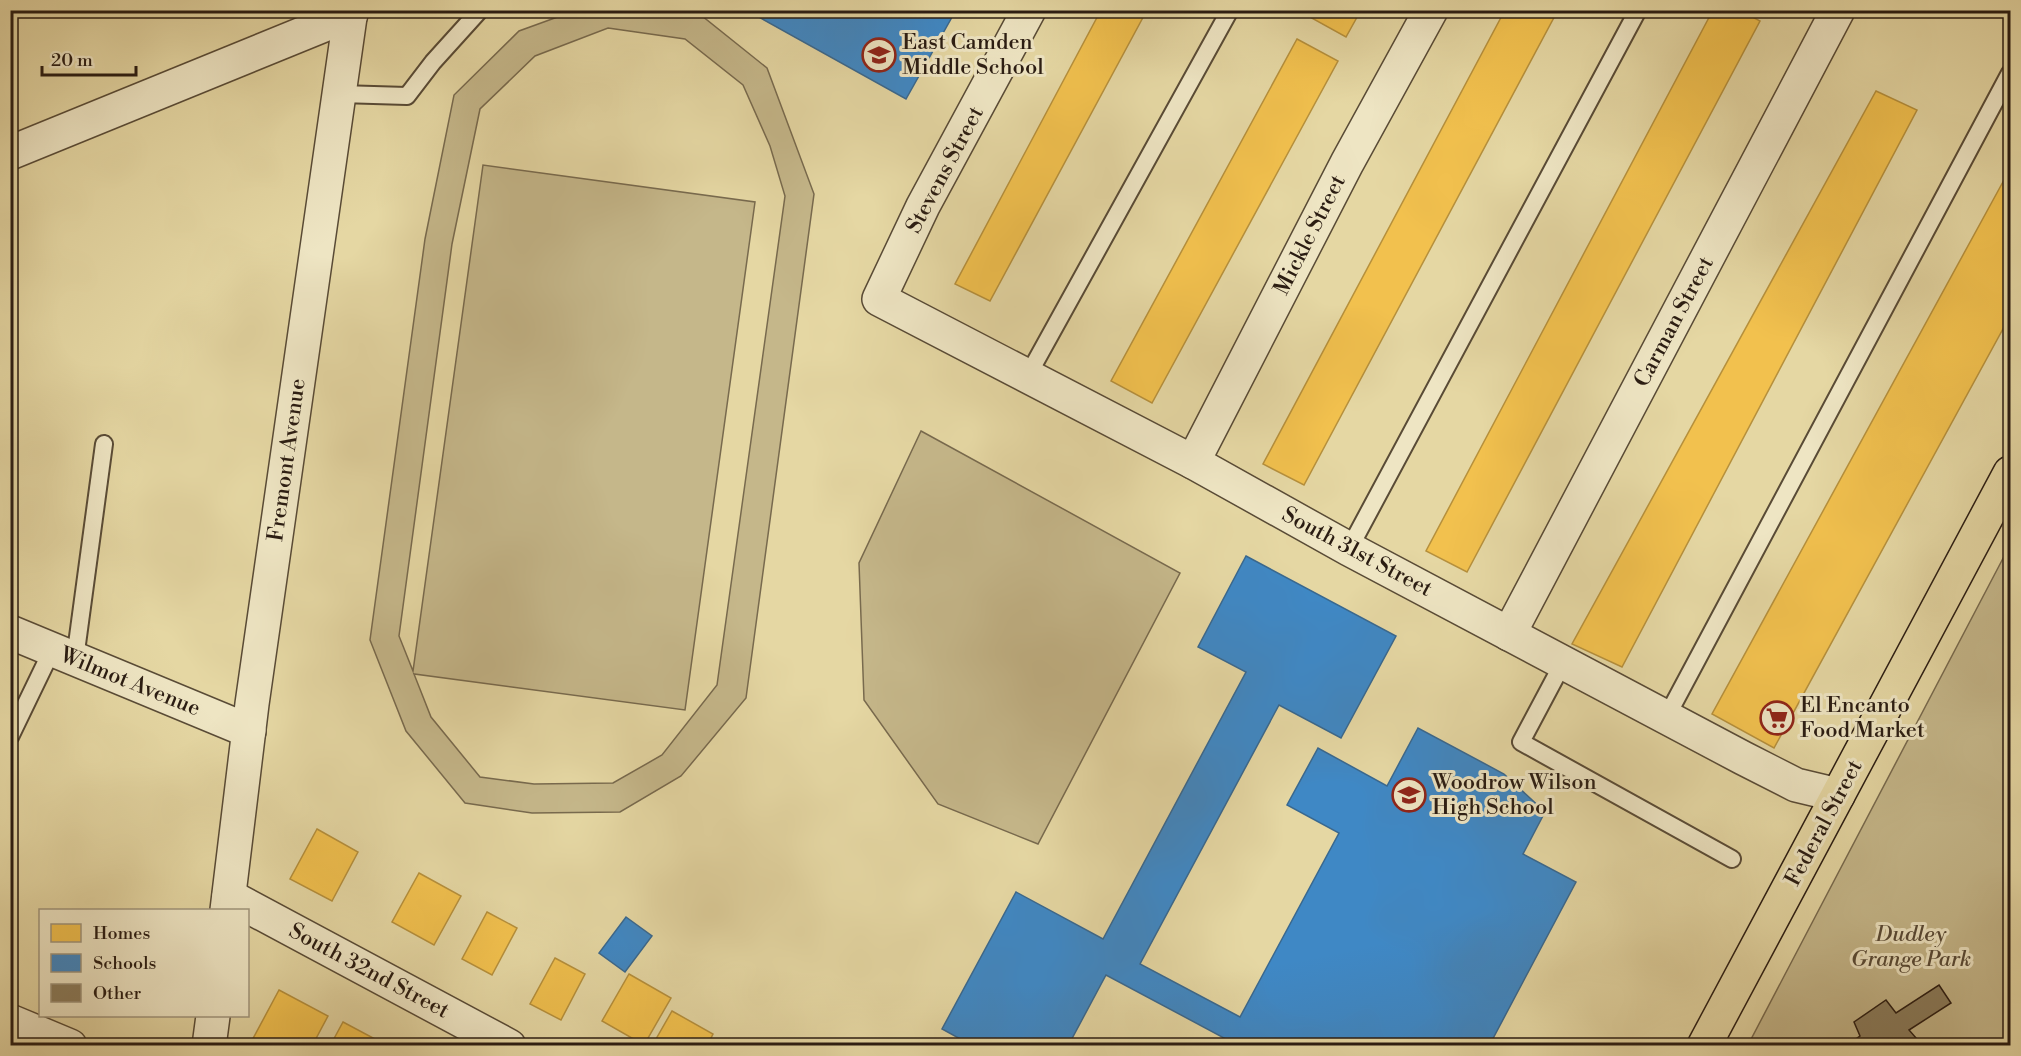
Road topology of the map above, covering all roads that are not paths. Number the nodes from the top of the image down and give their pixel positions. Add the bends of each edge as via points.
1 (480, 10) edge
2 (1029, 10) edge
3 (1230, 10) edge
4 (1431, 10) edge
5 (1638, 10) edge
6 (1838, 10) edge
7 (351, 12) edge
8 (2010, 73) edge
9 (340, 94) junction
10 (10, 153) edge
11 (879, 299) joint
12 (1027, 377) junction
13 (104, 444) dead end
14 (1193, 462) junction
15 (2010, 473) edge
16 (1349, 549) junction
17 (10, 632) edge
18 (1509, 634) junction
19 (64, 654) junction
20 (1563, 663) junction
21 (1666, 718) junction
22 (249, 731) junction
23 (10, 737) edge
24 (1838, 795) junction
25 (1732, 859) dead end
26 (228, 903) edge
27 (249, 914) edge
28 (213, 1017) edge
29 (10, 1021) edge
30 (70, 1046) edge
31 (209, 1046) edge
32 (509, 1046) edge
33 (1704, 1046) edge

1 - 9 lane via 407,96
2 - 11 street, Stevens Street via 923,207
3 - 12 lane
4 - 14 street, Mickle Street via 1347,163
5 - 16 lane
6 - 18 street, Carman Street
7 - 9 street, Fremont Avenue
7 - 10 street
8 - 21 lane
9 - 22 street, Fremont Avenue
11 - 12 street, South 31st Street
12 - 14 street, South 31st Street
13 - 19 lane
14 - 16 street, South 31st Street
15 - 24 main road, Federal Street
16 - 18 street, South 31st Street
17 - 19 street, Wilmot Avenue
18 - 20 street, South 31st Street
19 - 22 street, Wilmot Avenue
19 - 23 lane
20 - 21 street, South 31st Street
20 - 25 lane via 1521,742
21 - 24 street, South 31st Street via 1796,785
22 - 26 street, Fremont Avenue
24 - 33 main road, Federal Street
27 - 32 street, South 32nd Street
28 - 31 street
29 - 30 street

